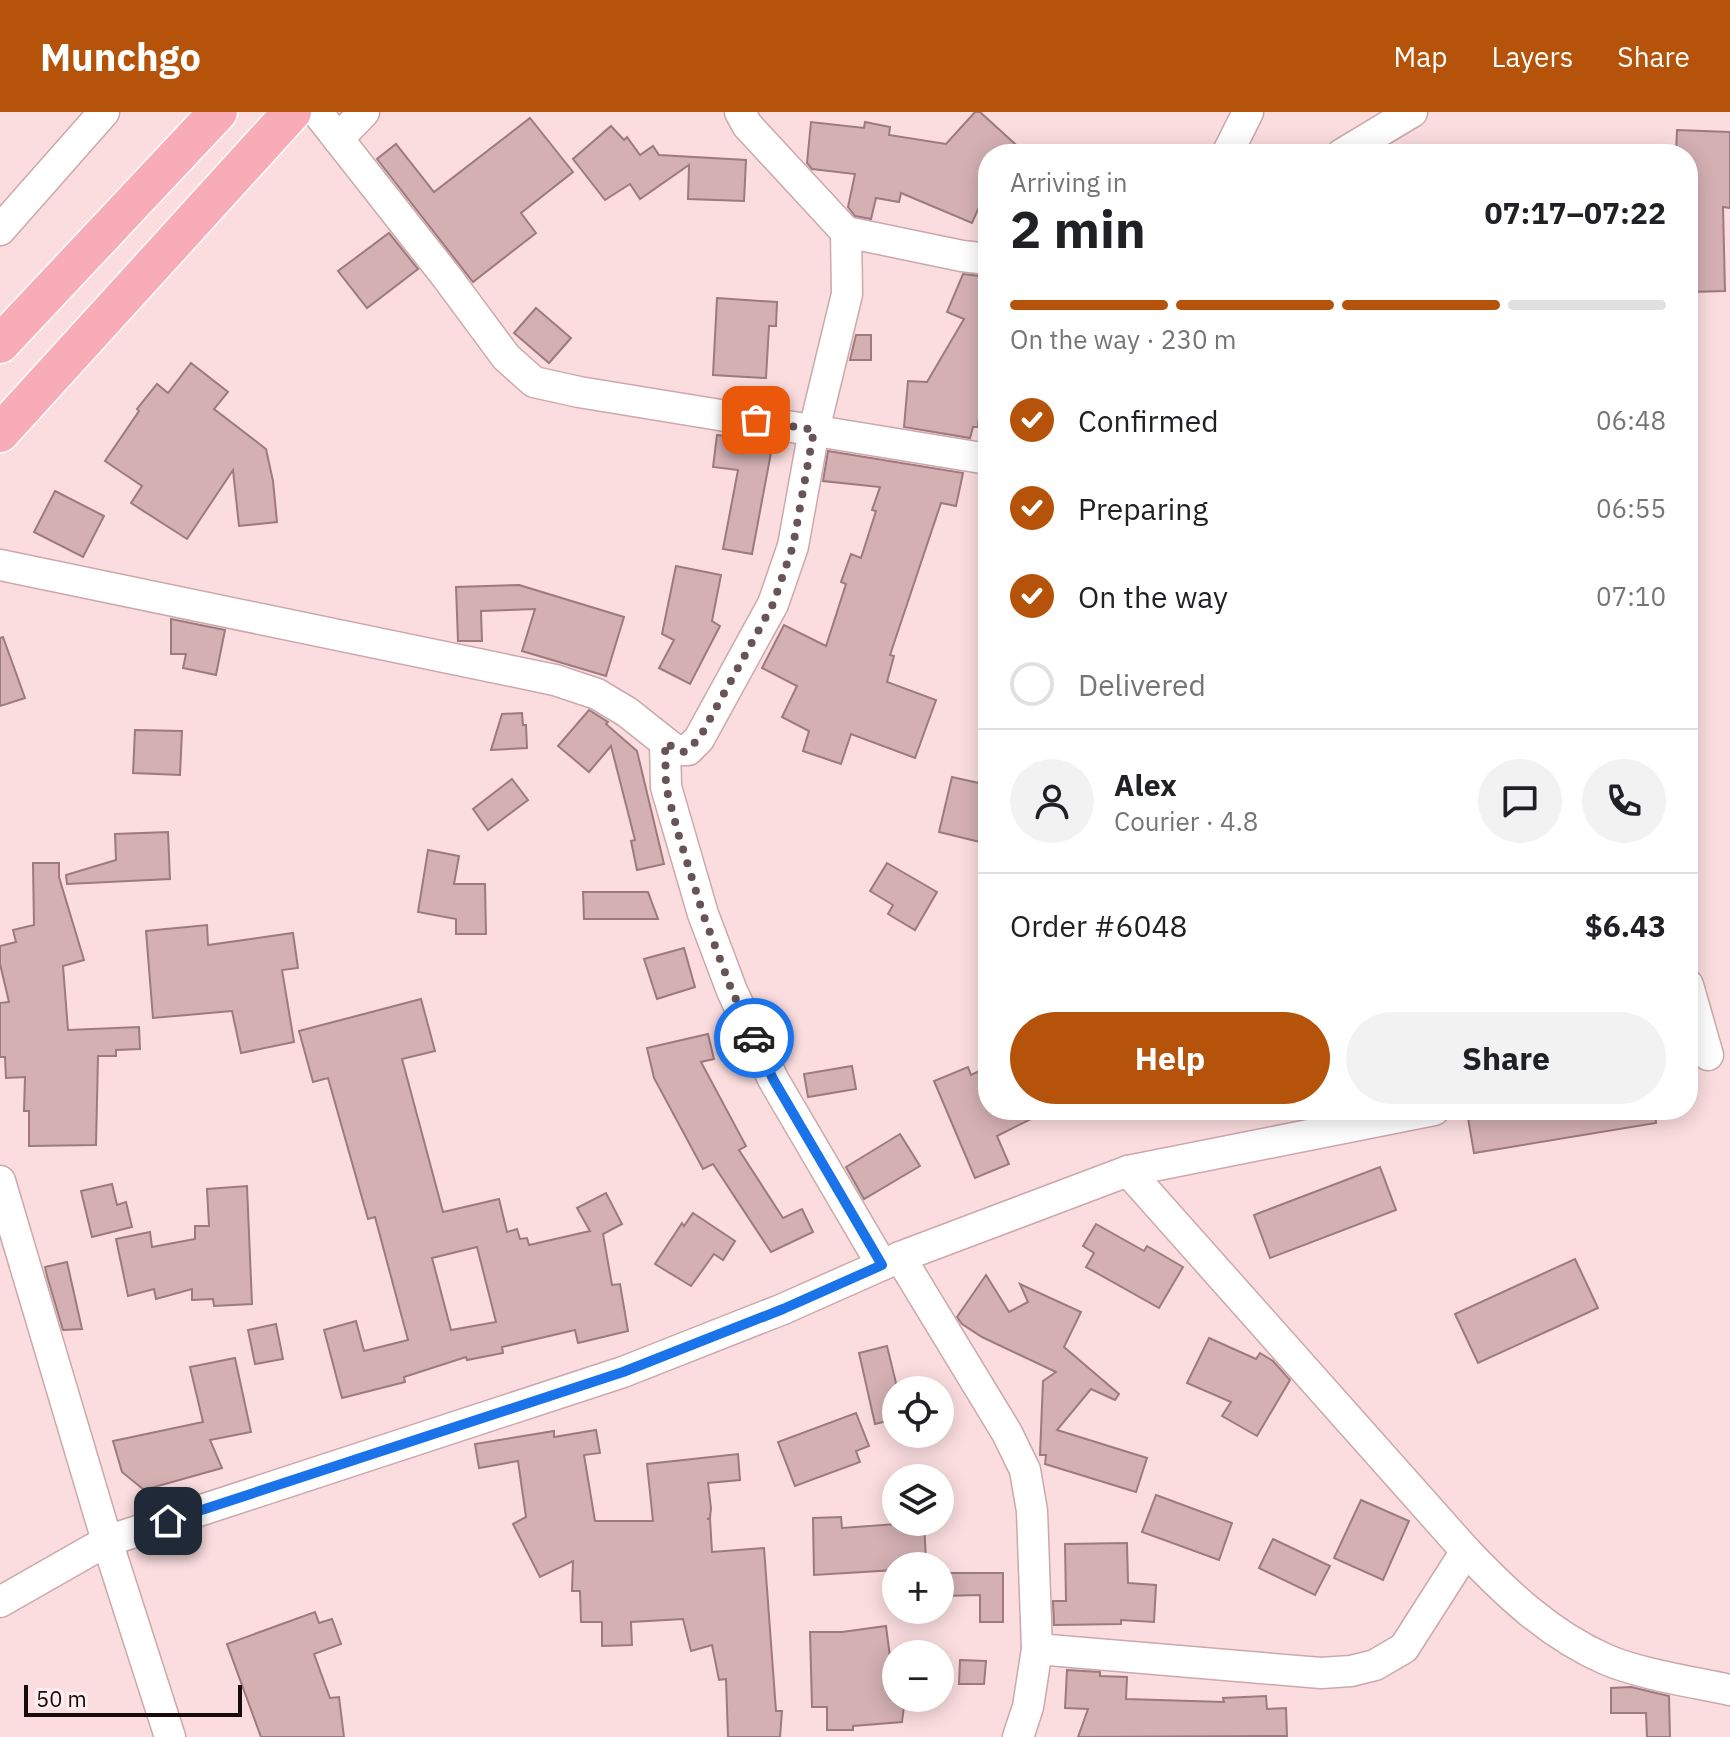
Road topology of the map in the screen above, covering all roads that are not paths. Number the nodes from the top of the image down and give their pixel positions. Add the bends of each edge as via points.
1 (104, 112) edge
2 (218, 112) edge
3 (292, 112) edge
4 (317, 112) edge
5 (364, 112) edge
6 (740, 112) edge
7 (1248, 112) edge
8 (1412, 112) edge
9 (338, 139) junction
10 (1232, 144) edge
11 (1359, 144) edge
12 (0, 230) edge
13 (846, 232) junction
14 (978, 258) edge
15 (0, 344) edge
16 (814, 430) junction
17 (0, 433) edge
18 (978, 457) edge
19 (0, 565) edge
20 (665, 743) junction
21 (1698, 1018) edge
22 (1709, 1055) edge
23 (1384, 1120) edge
24 (1128, 1171) junction
25 (0, 1181) edge
26 (891, 1261) junction
27 (107, 1541) junction
28 (1466, 1551) junction
29 (0, 1602) edge
30 (1037, 1649) junction
31 (1730, 1690) edge
32 (170, 1737) edge
33 (1018, 1737) edge

1 - 12 street
2 - 15 main road
3 - 17 main road
4 - 9 street
5 - 9 street
6 - 13 street
7 - 10 street
8 - 11 street
9 - 16 street via 506,357 534,382
13 - 14 street
13 - 16 street via 847,294
16 - 18 street
16 - 20 street via 793,546 773,604 699,739 684,752
19 - 20 street via 555,680 597,694
20 - 26 street via 666,787 674,818 732,991 773,1079
21 - 22 street
23 - 24 street
24 - 26 street
24 - 28 street
25 - 27 street
26 - 27 street via 623,1372
26 - 30 street via 1007,1433 1025,1470 1032,1511
27 - 29 street
27 - 32 street
28 - 30 street via 1404,1648 1375,1665 1351,1671 1321,1673
28 - 31 street via 1531,1613 1576,1645 1608,1661
30 - 33 street

